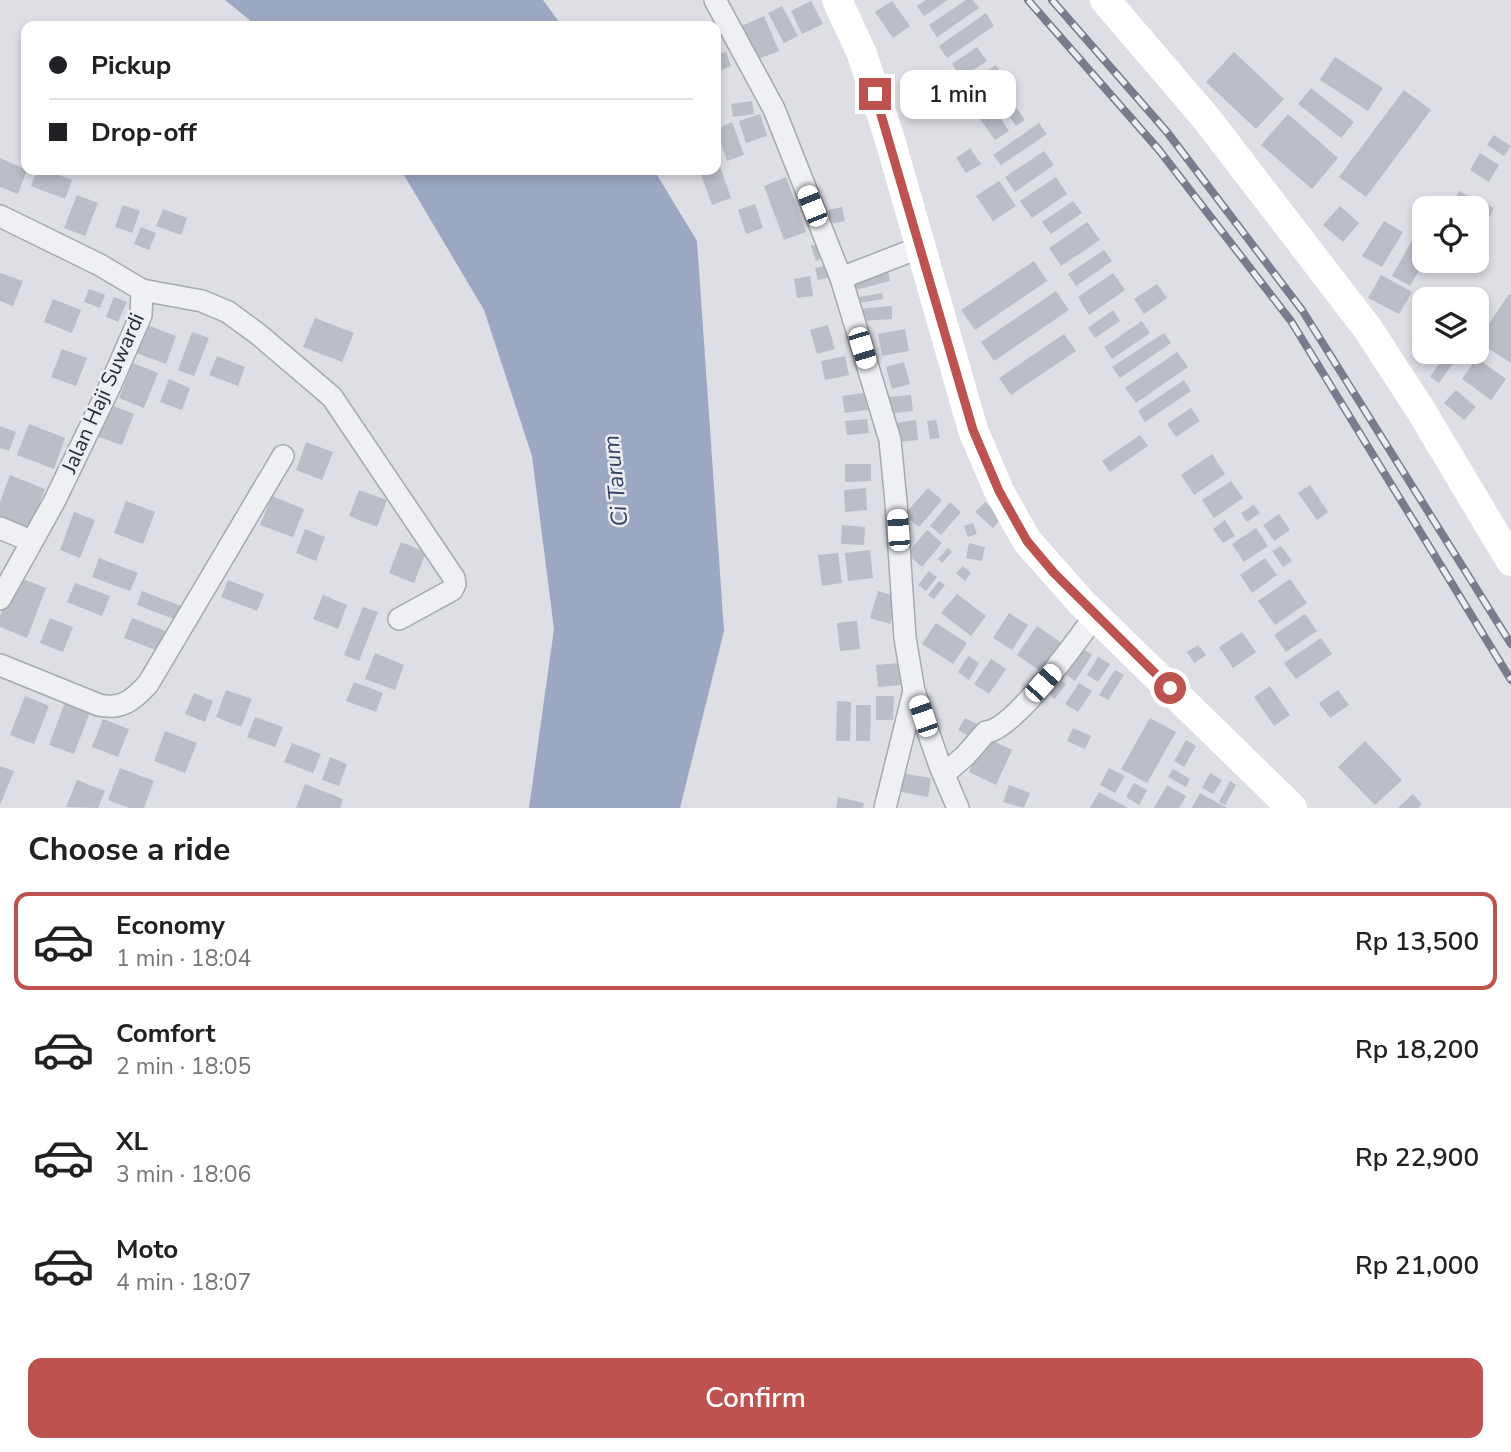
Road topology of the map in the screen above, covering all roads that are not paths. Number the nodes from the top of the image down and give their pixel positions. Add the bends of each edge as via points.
1 (715, 0) edge
2 (837, 0) edge
3 (1105, 0) edge
4 (0, 216) edge
5 (921, 247) junction
6 (841, 278) junction
7 (142, 290) junction
8 (283, 456) dead end
9 (0, 528) edge
10 (31, 541) junction
11 (1511, 561) edge
12 (0, 599) edge
13 (1095, 616) junction
14 (398, 619) dead end
15 (0, 666) edge
16 (914, 691) junction
17 (944, 774) junction
18 (886, 808) edge
19 (958, 808) edge
20 (1292, 808) edge

1 - 6 street via 774,109
2 - 5 main road via 862,54
3 - 11 main road via 1206,118 1368,329
4 - 7 street, Jalan Haji Suwardi
5 - 6 street
5 - 13 main road via 973,430 999,491 1027,541
6 - 16 street via 890,440 905,638
7 - 10 street, Jalan Haji Suwardi via 141,316 54,502
7 - 14 street via 202,301 228,312 332,397 456,584
8 - 15 street via 155,673 134,699 124,705 99,705
9 - 10 street
10 - 12 street, Jalan Haji Suwardi
13 - 17 street via 1031,697 995,731 986,732
13 - 20 main road
16 - 17 street
16 - 18 street
17 - 19 street

